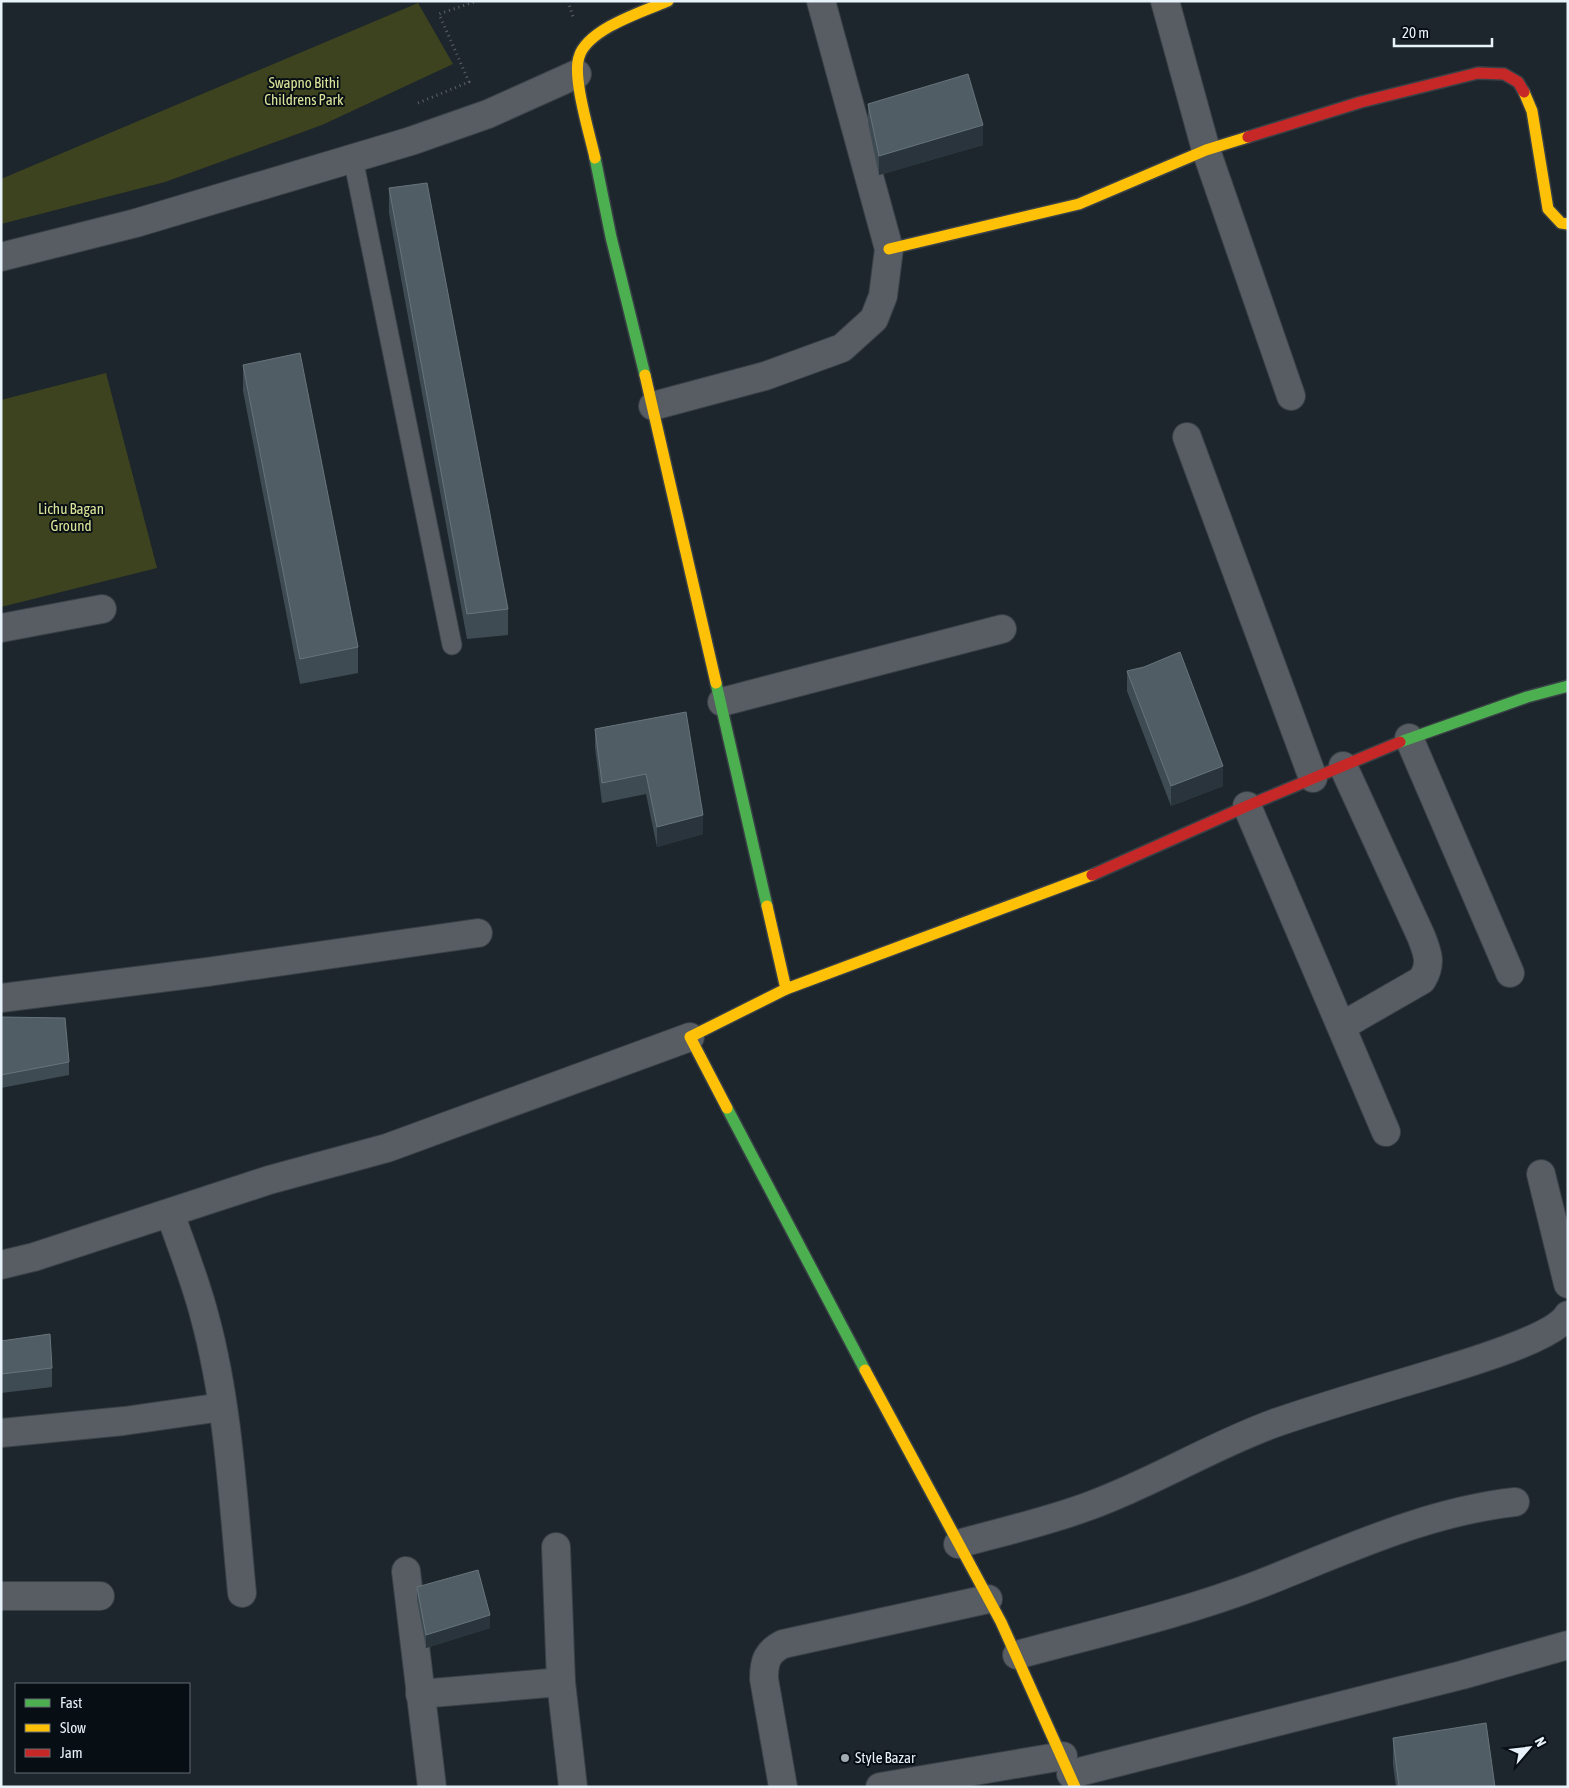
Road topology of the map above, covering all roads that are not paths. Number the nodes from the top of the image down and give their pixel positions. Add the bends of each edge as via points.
1 (668, 1) edge
2 (821, 1) edge
3 (1164, 1) edge
4 (577, 74) junction
5 (1206, 150) junction
6 (353, 158) junction
7 (1568, 224) edge
8 (889, 248) junction
9 (1, 257) edge
10 (1291, 396) dead end
11 (654, 406) junction
12 (1186, 437) dead end
13 (102, 609) dead end
14 (1, 628) edge
15 (1002, 628) dead end
16 (452, 645) dead end
17 (1568, 686) edge
18 (722, 702) junction
19 (1409, 738) junction
20 (1344, 766) junction
21 (1313, 778) junction
22 (1247, 806) junction
23 (478, 933) dead end
24 (1510, 973) dead end
25 (786, 988) junction
26 (1, 998) edge
27 (1342, 1026) junction
28 (690, 1037) junction
29 (1386, 1132) dead end
30 (1541, 1174) dead end
31 (170, 1213) junction
32 (1, 1265) edge
33 (1568, 1284) edge
34 (1568, 1315) edge
35 (222, 1407) junction
36 (1, 1432) edge
37 (1515, 1502) dead end
38 (958, 1544) junction
39 (556, 1547) dead end
40 (406, 1571) dead end
41 (242, 1593) dead end
42 (1, 1596) edge
43 (100, 1596) dead end
44 (988, 1599) junction
45 (1568, 1645) edge
46 (1016, 1655) junction
47 (561, 1682) junction
48 (420, 1694) junction
49 (1070, 1772) edge
50 (432, 1787) edge
51 (573, 1787) edge
52 (783, 1787) edge
53 (880, 1787) edge

1 - 4 street via 593,38 582,48 577,60
2 - 8 street
3 - 5 street
4 - 6 street via 488,114
4 - 11 street via 611,237
5 - 7 street via 1361,102 1478,73 1504,74 1518,82 1532,111 1548,209 1560,223
5 - 8 street via 1080,204
5 - 10 street
6 - 9 street via 136,223
6 - 16 lane
8 - 11 street via 883,296 874,319 842,348 765,376
11 - 18 street
12 - 21 street
13 - 14 street
15 - 18 street
17 - 19 street
18 - 25 street
19 - 20 street
19 - 24 street
20 - 21 street
20 - 27 street via 1421,936 1429,955 1429,967 1422,980
21 - 22 street
22 - 25 street via 1095,874
22 - 27 street
23 - 26 street
25 - 28 street
27 - 29 street
28 - 31 street via 387,1148 269,1180
28 - 38 street
30 - 33 street
31 - 32 street
31 - 35 street via 205,1317
34 - 38 street via 1550,1332 1477,1360 1275,1424 1209,1450 1141,1485 1088,1506
35 - 36 street via 124,1421
35 - 41 street
37 - 46 street via 1476,1506 1409,1525 1259,1584
38 - 44 street
39 - 47 street
40 - 48 street
42 - 43 street
44 - 46 street
44 - 52 street via 783,1644 774,1649 764,1663 764,1679
45 - 49 street via 1462,1675
46 - 49 street
47 - 48 street
47 - 51 street
48 - 50 street
49 - 53 street

